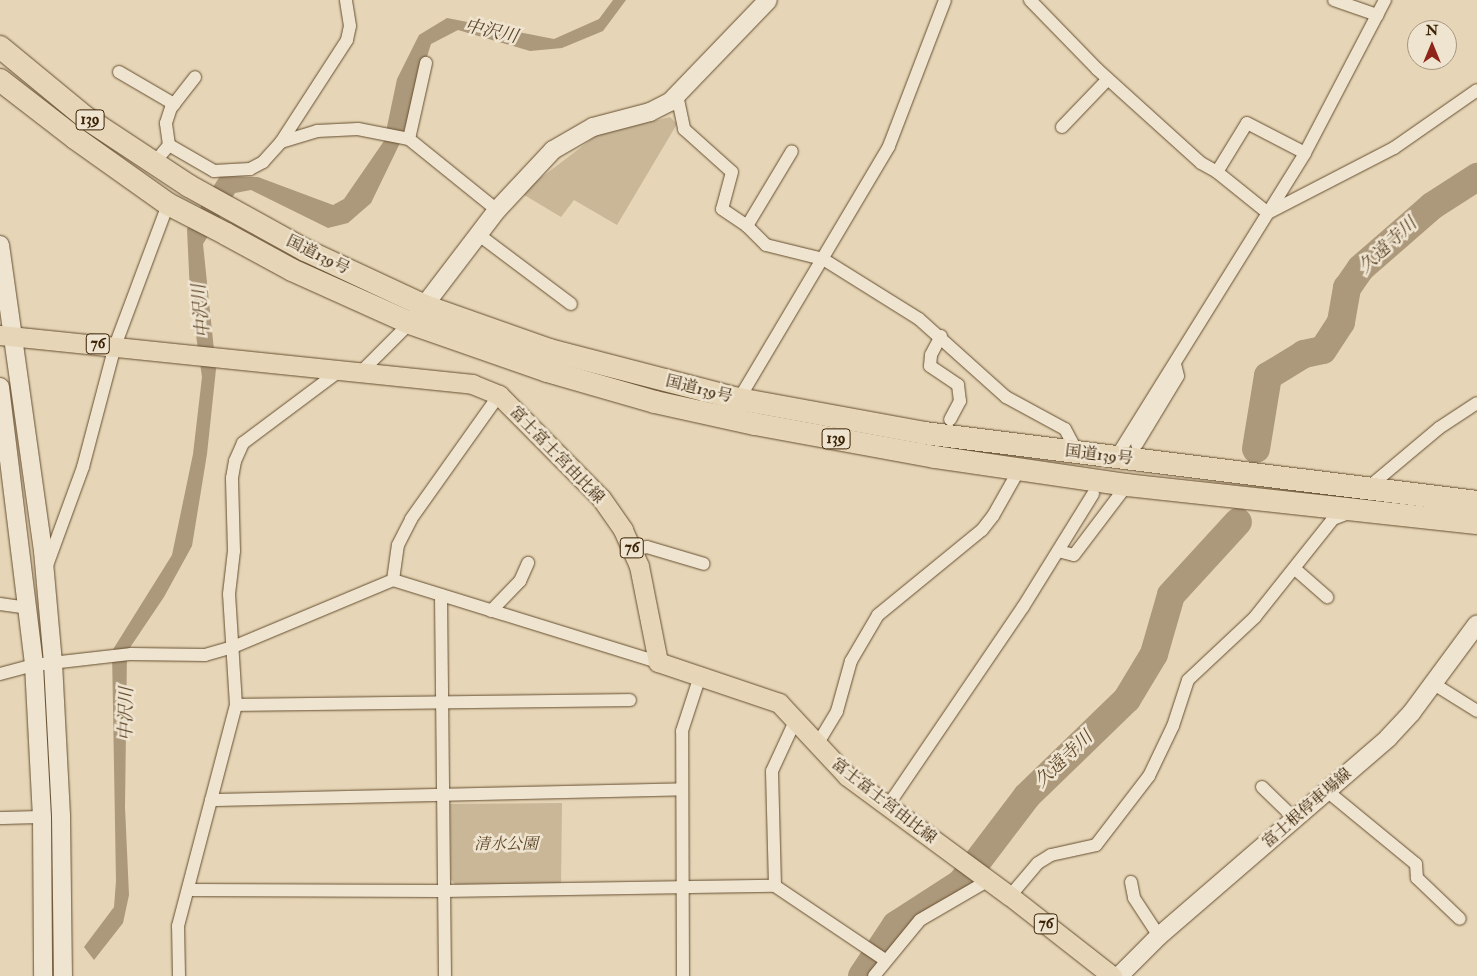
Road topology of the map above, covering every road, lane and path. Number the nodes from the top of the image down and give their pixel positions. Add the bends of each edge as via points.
1 (346, 0) edge
2 (768, 0) edge
3 (930, 0) edge
4 (1030, 0) edge
5 (1334, 0) edge
6 (1385, 0) edge
7 (943, 4) edge
8 (1377, 15) junction
9 (0, 48) edge
10 (426, 63) dead end
11 (120, 72) dead end
12 (195, 77) dead end
13 (1108, 79) junction
14 (0, 80) edge
15 (1477, 90) edge
16 (677, 95) junction
17 (174, 104) junction
18 (1062, 128) dead end
19 (409, 139) junction
20 (281, 142) junction
21 (169, 145) junction
22 (792, 151) dead end
23 (1305, 153) junction
24 (154, 163) junction
25 (1217, 172) junction
26 (171, 205) junction
27 (497, 210) junction
28 (1268, 213) junction
29 (747, 226) junction
30 (479, 235) junction
31 (0, 245) edge
32 (822, 259) junction
33 (571, 304) dead end
34 (425, 306) junction
35 (410, 323) junction
36 (5, 336) edge
37 (941, 336) junction
38 (115, 346) junction
39 (1176, 364) junction
40 (338, 372) junction
41 (359, 374) junction
42 (0, 387) edge
43 (499, 395) junction
44 (739, 399) junction
45 (1477, 403) edge
46 (950, 420) dead end
47 (1138, 444) dead end
48 (1078, 453) junction
49 (1116, 457) junction
50 (1020, 468) junction
51 (1127, 485) junction
52 (1370, 486) junction
53 (1094, 494) dead end
54 (1477, 502) edge
55 (1358, 509) junction
56 (1477, 523) edge
57 (633, 550) junction
58 (1058, 551) junction
59 (528, 563) dead end
60 (704, 564) dead end
61 (1295, 569) junction
62 (44, 574) junction
63 (393, 580) junction
64 (441, 596) junction
65 (1327, 597) dead end
66 (0, 604) edge
67 (28, 608) junction
68 (491, 611) junction
69 (1477, 624) edge
70 (233, 647) junction
71 (658, 662) junction
72 (53, 663) junction
73 (34, 665) junction
74 (0, 674) edge
75 (700, 676) junction
76 (1434, 684) junction
77 (630, 700) dead end
78 (444, 702) junction
79 (236, 705) junction
80 (1477, 711) edge
81 (796, 719) junction
82 (818, 743) junction
83 (1262, 787) dead end
84 (680, 789) junction
85 (1327, 791) junction
86 (442, 796) junction
87 (211, 800) junction
88 (887, 807) junction
89 (42, 817) junction
90 (0, 818) edge
91 (1295, 819) junction
92 (985, 877) junction
93 (1131, 882) dead end
94 (775, 886) junction
95 (681, 888) junction
96 (188, 890) junction
97 (443, 891) junction
98 (1010, 896) junction
99 (1460, 920) dead end
100 (1159, 936) junction
101 (883, 959) junction
102 (43, 976) edge
103 (63, 976) edge
104 (179, 976) edge
105 (445, 976) edge
106 (683, 976) edge
107 (874, 976) edge
108 (1112, 976) edge
109 (1119, 976) edge

1 - 20 street via 350,26 347,40
2 - 16 street
3 - 7 street
4 - 13 street
5 - 8 street
6 - 8 street
7 - 32 street via 889,146
8 - 23 street
9 - 24 highway, 国道139号 / 139 via 86,118
10 - 19 street
11 - 17 street
12 - 17 street
13 - 18 street
13 - 25 street via 1201,163
14 - 26 highway, 国道139号 / 139 via 75,138
15 - 28 street via 1394,148
16 - 27 street via 650,112 593,127 573,137 531,171
16 - 29 street via 684,130 732,172 722,210
17 - 21 street via 166,123
19 - 20 street via 339,128
19 - 27 street
20 - 21 street via 263,162 250,169 214,171
21 - 24 street
22 - 29 street
23 - 25 street via 1247,123
23 - 28 street
24 - 34 highway, 国道139号 / 139 via 305,250
25 - 28 street
26 - 35 highway, 国道139号 / 139 via 292,270
26 - 38 street
27 - 30 street
28 - 39 street
29 - 32 street via 766,245
30 - 33 street
30 - 34 street
31 - 36 street
32 - 37 street
32 - 44 street
34 - 35 street
34 - 44 highway, 国道139号 / 139 via 549,350
35 - 41 street
35 - 50 highway, 国道139号 / 139 via 548,372 655,402 916,454
36 - 38 main road, 富士富士宮由比線 / 76
36 - 62 street
37 - 46 street via 931,354 930,366 958,385 960,401
37 - 48 street via 1006,397 1065,428
38 - 40 main road, 富士富士宮由比線 / 76
38 - 62 street via 83,467
39 - 47 street via 1178,376
39 - 49 street
40 - 41 main road, 富士富士宮由比線 / 76
40 - 70 street via 243,444 235,461 230,594
41 - 43 main road, 富士富士宮由比線 / 76 via 472,384
42 - 67 street
43 - 57 main road, 富士富士宮由比線 / 76 via 601,498
43 - 63 street via 411,519 398,545
44 - 48 highway, 国道139号 / 139 via 924,432
45 - 52 street via 1439,428
48 - 49 highway, 国道139号 / 139
49 - 52 highway, 国道139号 / 139
50 - 51 highway, 国道139号 / 139
50 - 82 street via 994,516 982,530 878,615 851,661 838,711
51 - 55 highway, 国道139号 / 139
51 - 58 street via 1074,555
52 - 54 highway, 国道139号 / 139
53 - 58 street
55 - 56 highway, 国道139号 / 139
55 - 61 street via 1333,519
57 - 60 street via 647,547
57 - 71 main road, 富士富士宮由比線 / 76 via 647,600
58 - 88 street
59 - 68 street via 520,581
61 - 65 street
61 - 98 street via 1255,617 1188,680 1174,726 1149,776 1096,845 1051,855 1038,863
62 - 72 street
63 - 64 street
63 - 70 street
64 - 68 street
64 - 78 street
66 - 67 street
67 - 73 street
68 - 71 street
69 - 76 street, 富士根停車場線
70 - 72 street via 205,655 136,654
70 - 79 street
71 - 75 main road, 富士富士宮由比線 / 76
72 - 73 street
72 - 103 street
73 - 74 street
73 - 89 street
75 - 81 main road, 富士富士宮由比線 / 76 via 779,703
75 - 84 street via 682,731
76 - 80 street
76 - 85 street, 富士根停車場線 via 1388,738
77 - 78 street
78 - 79 street
78 - 86 street
79 - 87 street
81 - 82 main road, 富士富士宮由比線 / 76
81 - 94 street via 772,771
82 - 88 main road, 富士富士宮由比線 / 76 via 837,767
83 - 91 street
84 - 86 street
84 - 95 street
85 - 91 street, 富士根停車場線
85 - 99 street via 1416,864 1417,878
86 - 87 street
86 - 97 street
87 - 96 street
88 - 92 main road, 富士富士宮由比線 / 76
89 - 90 street
89 - 102 street
91 - 100 street, 富士根停車場線
92 - 98 main road, 富士富士宮由比線 / 76
92 - 101 street via 920,920
93 - 100 street via 1134,898
94 - 95 street
94 - 101 street
95 - 97 street
95 - 106 street
96 - 97 street
96 - 104 street via 178,926
97 - 105 street
98 - 108 main road, 富士富士宮由比線 / 76
100 - 109 street, 富士根停車場線
101 - 107 street

